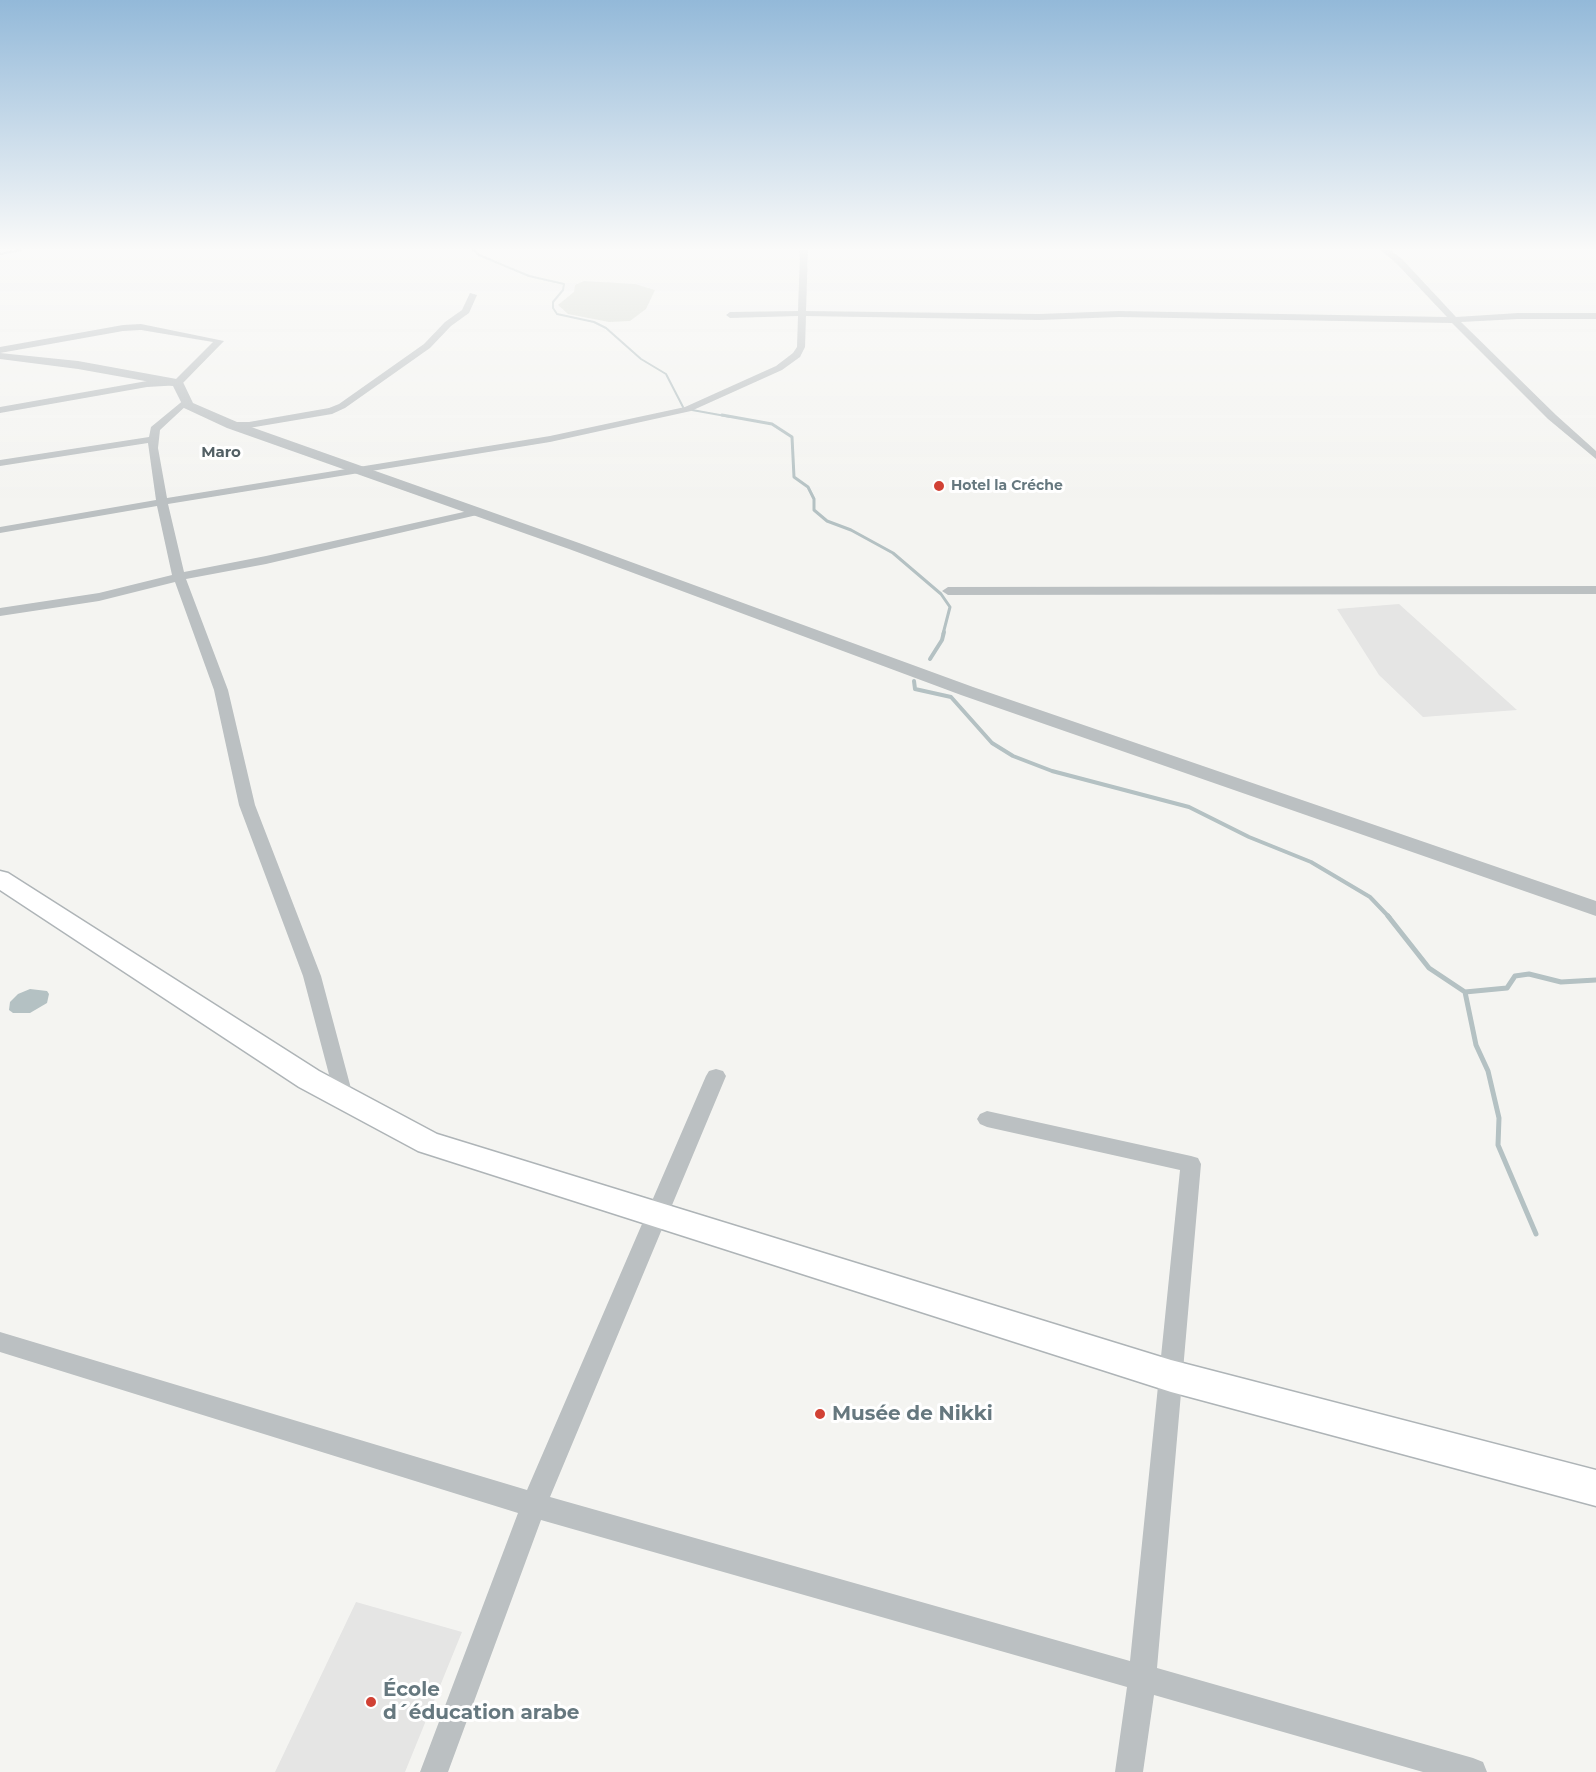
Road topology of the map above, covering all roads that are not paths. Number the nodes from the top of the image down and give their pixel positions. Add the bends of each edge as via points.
1 (104, 333) edge
2 (175, 333) edge
3 (440, 333) edge
4 (801, 333) edge
5 (1467, 333) edge
6 (0, 350) edge
7 (0, 356) edge
8 (178, 383) junction
9 (186, 402) junction
10 (0, 410) edge
11 (232, 425) junction
12 (154, 440) junction
13 (1596, 456) edge
14 (0, 463) edge
15 (354, 470) junction
16 (162, 503) junction
17 (477, 512) junction
18 (0, 530) edge
19 (179, 577) junction
20 (1596, 590) edge
21 (948, 591) dead end
22 (0, 612) edge
23 (0, 879) edge
24 (1596, 892) edge
25 (1568, 898) junction
26 (1596, 909) edge
27 (716, 1076) dead end
28 (343, 1096) junction
29 (987, 1119) dead end
30 (656, 1213) junction
31 (0, 1342) edge
32 (1171, 1376) junction
33 (1596, 1488) edge
34 (534, 1505) junction
35 (1142, 1678) junction
36 (434, 1772) edge
37 (1129, 1772) edge
38 (1473, 1772) edge

1 - 6 street
2 - 8 street via 220,341
3 - 11 street via 427,346 332,411
4 - 15 street via 797,355 779,368 688,409 550,439
5 - 13 street
7 - 8 street
8 - 9 street
8 - 10 street via 147,384
9 - 11 street
9 - 12 street via 155,429
11 - 15 street
12 - 14 street
12 - 16 street
15 - 16 street
15 - 17 street
16 - 18 street
16 - 19 street
17 - 19 street
17 - 25 street via 978,695
19 - 22 street via 99,597
19 - 28 street via 221,690 247,805 312,976
20 - 21 street
23 - 28 main road via 309,1079
24 - 25 street
25 - 26 street
27 - 30 street
28 - 30 main road via 428,1143
29 - 32 street via 1191,1164
30 - 32 main road
30 - 34 street
31 - 34 street
32 - 33 main road
32 - 35 street
34 - 35 street
34 - 36 street
35 - 37 street
35 - 38 street

